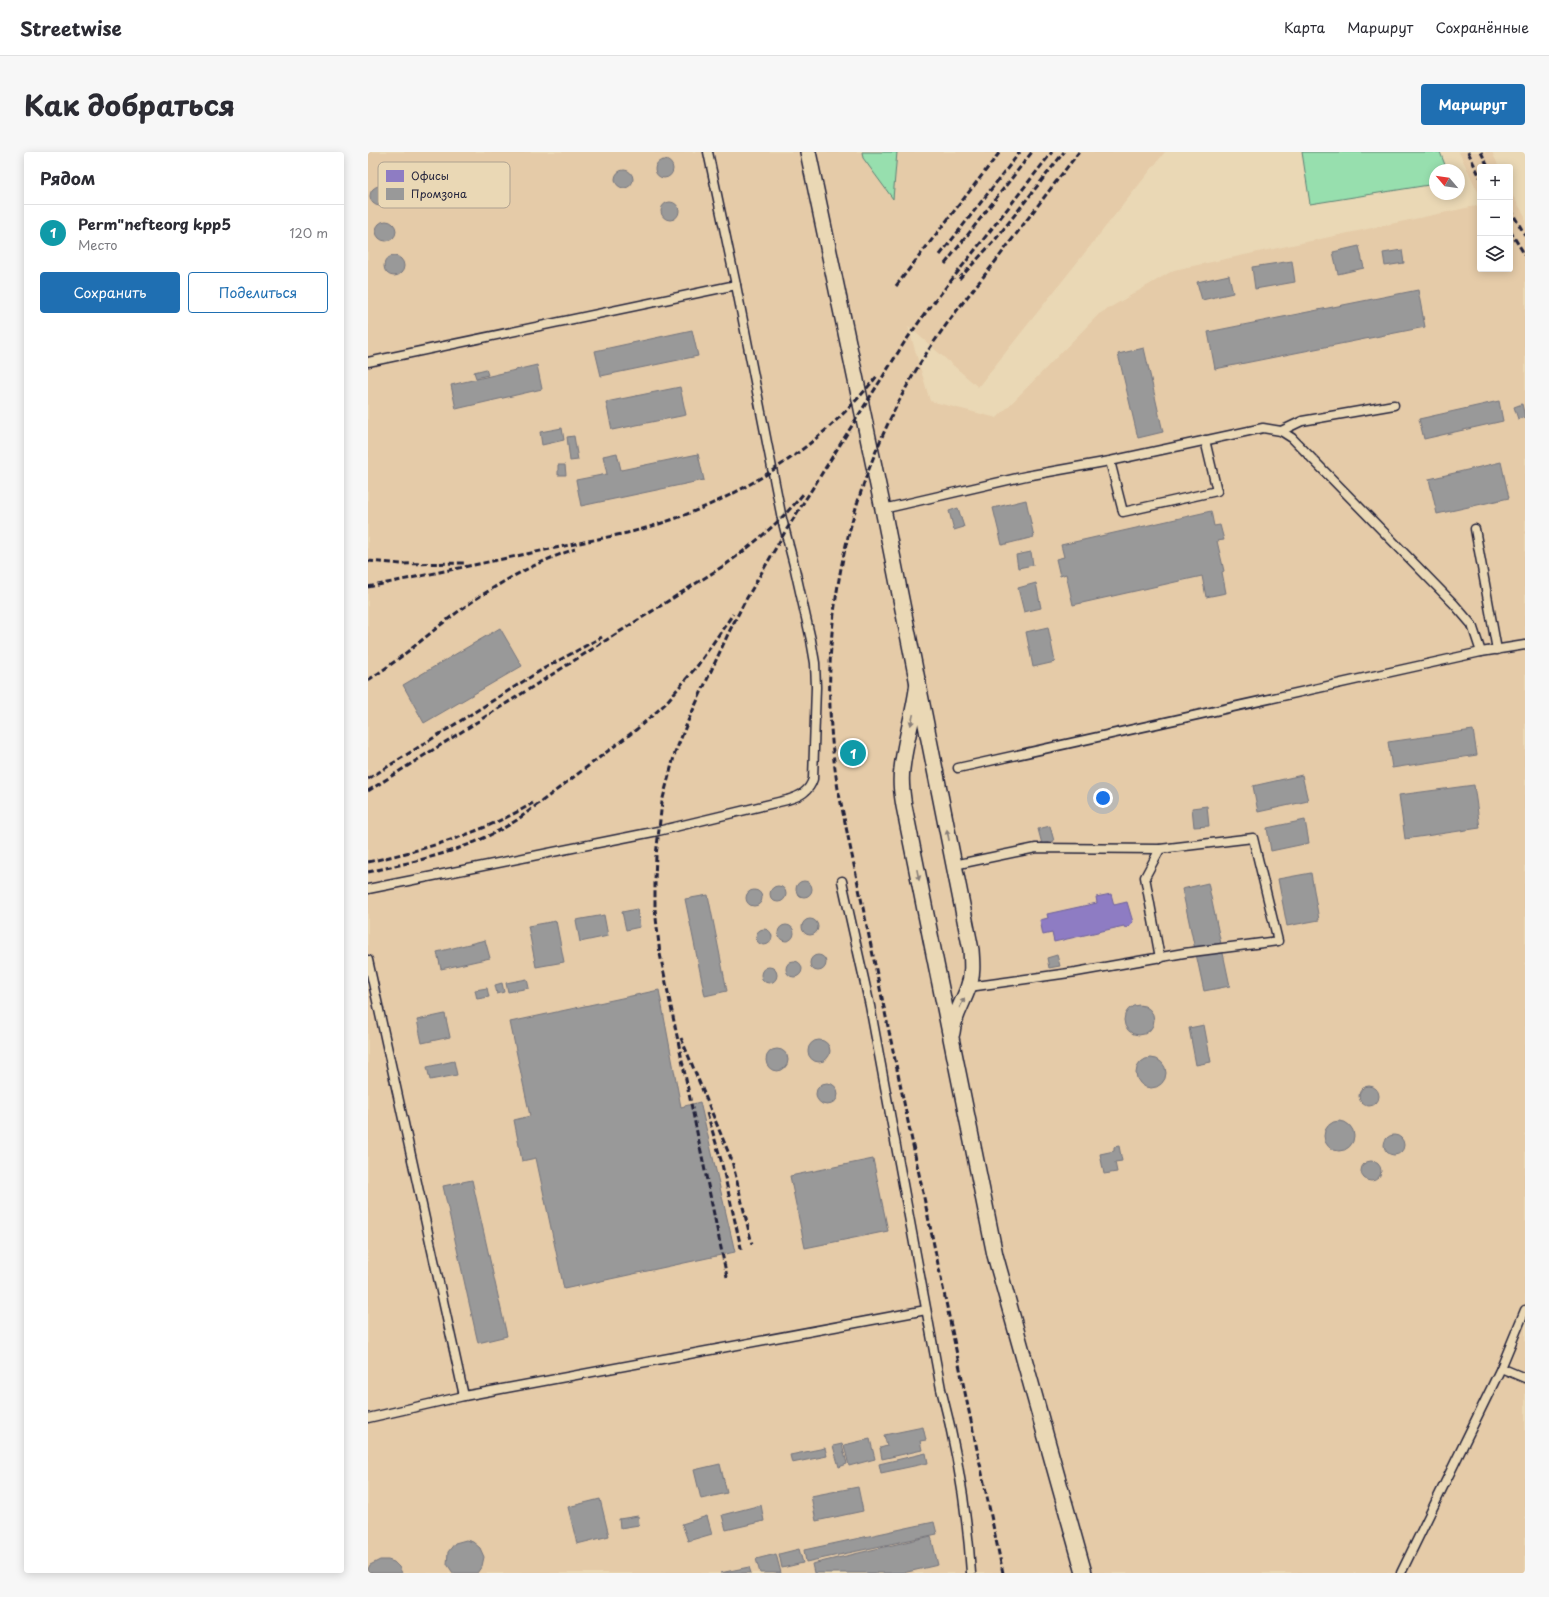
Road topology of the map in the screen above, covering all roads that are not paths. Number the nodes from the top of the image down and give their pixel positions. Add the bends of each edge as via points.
1 (708, 152) edge
2 (808, 152) edge
3 (736, 285) junction
4 (368, 362) edge
5 (1394, 405) dead end
6 (1281, 431) junction
7 (1205, 440) junction
8 (1110, 461) junction
9 (883, 509) junction
10 (1475, 529) dead end
11 (1525, 645) edge
12 (1497, 650) junction
13 (1481, 652) junction
14 (918, 682) junction
15 (958, 768) dead end
16 (1160, 849) junction
17 (954, 865) junction
18 (842, 881) dead end
19 (368, 889) edge
20 (1160, 958) junction
21 (368, 960) edge
22 (969, 987) junction
23 (951, 1040) junction
24 (926, 1310) junction
25 (1525, 1310) edge
26 (1501, 1368) junction
27 (1525, 1378) edge
28 (464, 1396) junction
29 (368, 1418) edge
30 (971, 1573) edge
31 (1084, 1573) edge
32 (1402, 1573) edge

1 - 3 lane
2 - 9 street
3 - 4 lane
3 - 19 lane via 782,519 815,663 816,714 811,784 802,795 772,804 658,831
5 - 6 lane via 1302,421
6 - 7 lane via 1263,428
6 - 13 lane via 1292,438 1454,604 1472,625
7 - 8 lane
7 - 8 lane via 1217,491 1123,512
8 - 9 lane via 1026,476
9 - 14 street
10 - 12 lane
11 - 12 lane
12 - 13 lane
13 - 15 lane
17 -> 14 street
14 -> 23 street via 901,784
16 - 17 lane via 1036,848
16 - 20 lane via 1145,877
16 - 20 lane via 1253,838 1278,941
17 - 22 street via 971,950 972,975
18 - 24 lane via 873,1021
20 - 22 lane
21 - 28 lane
23 -> 22 street via 955,1019
23 - 31 street via 995,1255
24 - 28 lane
24 - 30 lane via 958,1462
25 - 26 lane
26 - 27 lane
26 - 32 lane
28 - 29 lane

